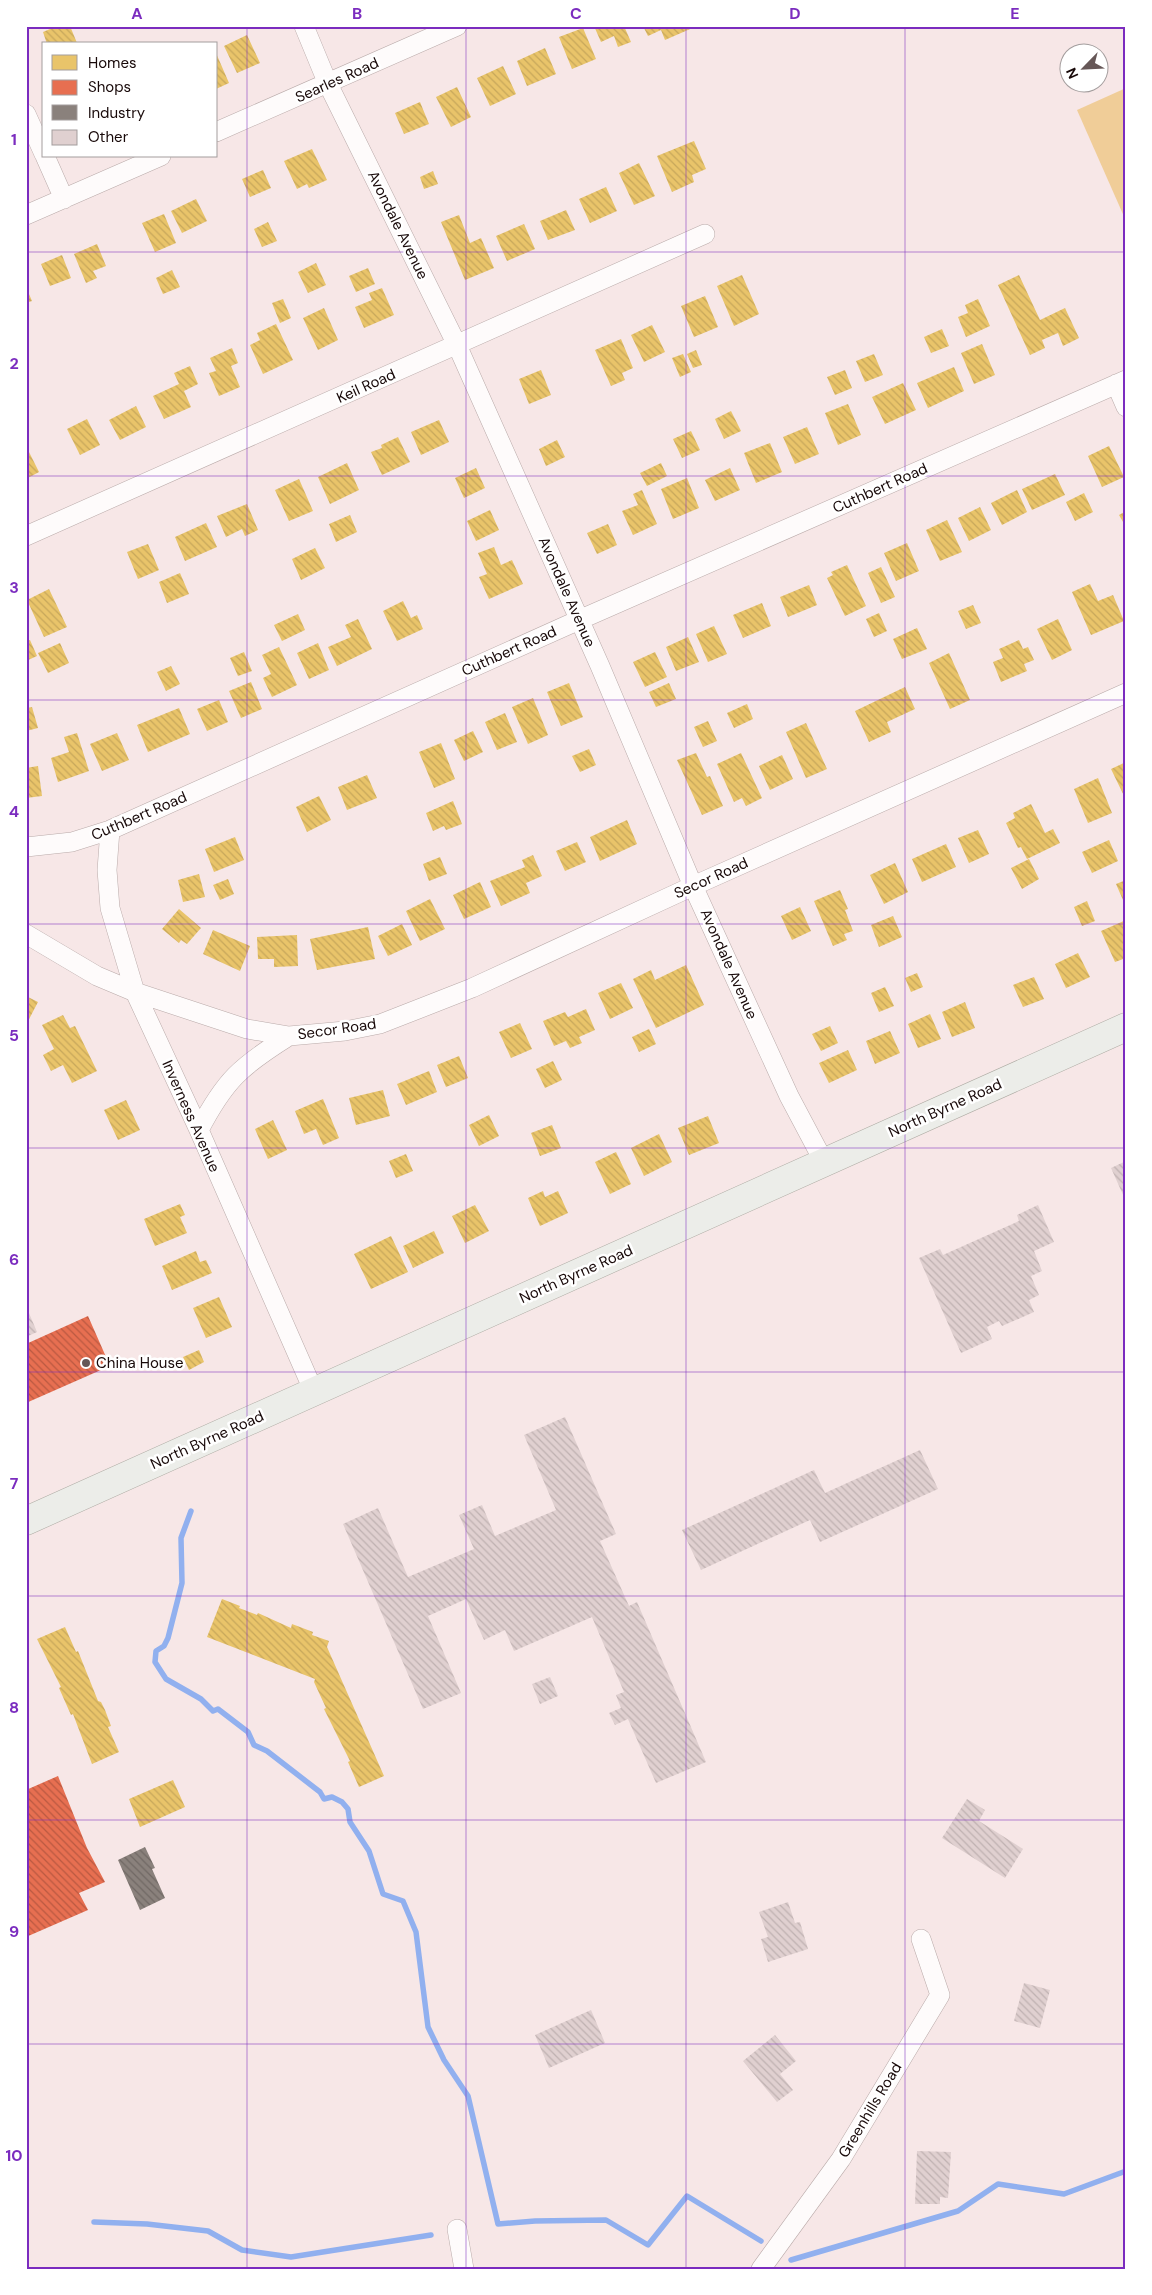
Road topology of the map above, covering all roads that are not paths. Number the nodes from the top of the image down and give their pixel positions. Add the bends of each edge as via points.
1 (304, 26) edge
2 (457, 26) edge
3 (328, 84) junction
4 (26, 114) edge
5 (218, 131) edge
6 (42, 150) edge
7 (45, 158) edge
8 (157, 158) edge
9 (64, 199) junction
10 (26, 215) edge
11 (706, 234) dead end
12 (457, 345) junction
13 (1121, 382) edge
14 (1126, 407) edge
15 (26, 536) edge
16 (579, 620) junction
17 (1126, 693) edge
18 (110, 830) junction
19 (26, 847) edge
20 (693, 886) junction
21 (26, 934) edge
22 (135, 992) junction
23 (1126, 1027) edge
24 (289, 1036) junction
25 (199, 1130) junction
26 (824, 1162) junction
27 (314, 1392) junction
28 (26, 1521) edge
29 (921, 1939) dead end
30 (457, 2229) dead end
31 (464, 2269) edge
32 (761, 2269) edge

1 - 3 street, Avondale Avenue
2 - 3 street, Searles Road
3 - 5 street, Searles Road
3 - 12 street, Avondale Avenue
4 - 6 street
7 - 9 street
8 - 9 street
9 - 10 street
11 - 12 street, Keil Road
12 - 15 street, Keil Road
12 - 16 street, Avondale Avenue
13 - 14 street
13 - 16 street, Cuthbert Road
16 - 18 street, Cuthbert Road
16 - 20 street, Avondale Avenue
17 - 20 street, Secor Road
18 - 19 street, Cuthbert Road via 72,842
18 - 22 street, Inverness Avenue via 107,870 110,908
20 - 24 street, Secor Road via 472,988 380,1024
20 - 26 street, Avondale Avenue via 789,1096
21 - 22 street, Secor Road via 98,976
22 - 24 street, Secor Road via 247,1029
22 - 25 street, Inverness Avenue
23 - 26 main road, North Byrne Road
24 - 25 street, Secor Road via 252,1059 236,1074 213,1103
25 - 27 street, Inverness Avenue
26 - 27 main road, North Byrne Road
27 - 28 main road, North Byrne Road
29 - 32 street, Greenhills Road via 940,1996 841,2159
30 - 31 street

